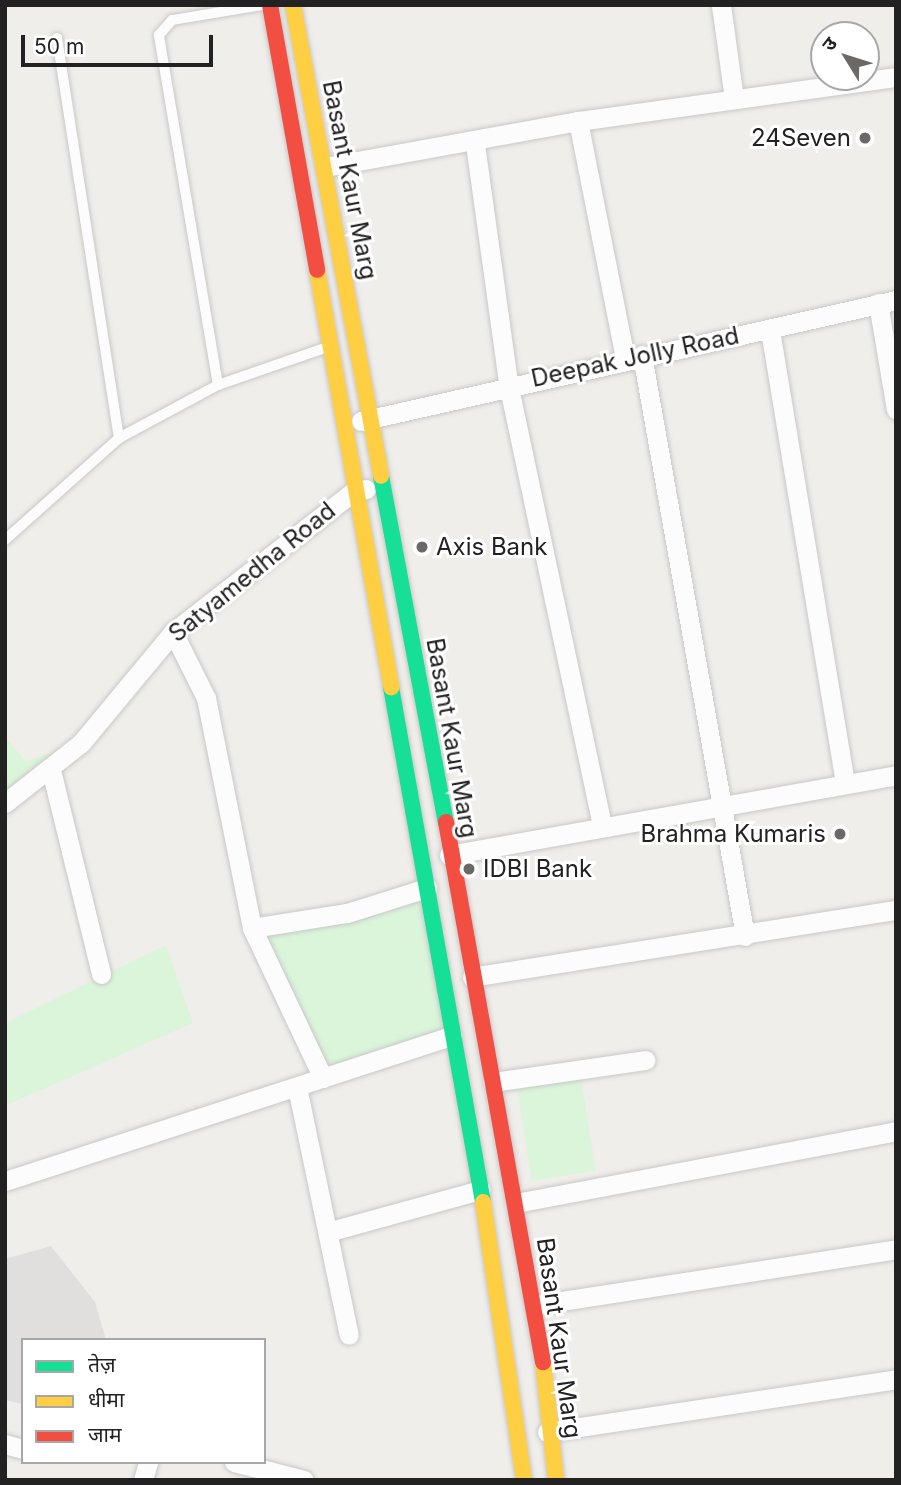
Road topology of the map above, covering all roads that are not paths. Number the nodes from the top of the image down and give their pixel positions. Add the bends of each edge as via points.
1 (263, 5) edge
2 (270, 5) edge
3 (293, 5) edge
4 (720, 5) edge
5 (57, 38) dead end
6 (896, 77) edge
7 (734, 99) junction
8 (578, 121) junction
9 (475, 144) junction
10 (325, 167) junction
11 (887, 301) edge
12 (770, 330) junction
13 (329, 346) junction
14 (634, 356) junction
15 (508, 383) junction
16 (218, 385) junction
17 (896, 409) edge
18 (374, 415) junction
19 (341, 429) junction
20 (119, 439) junction
21 (384, 486) junction
22 (354, 491) junction
23 (5, 540) edge
24 (173, 632) junction
25 (51, 770) junction
26 (896, 775) edge
27 (845, 785) junction
28 (720, 802) junction
29 (5, 803) edge
30 (603, 825) junction
31 (449, 855) junction
32 (427, 888) junction
33 (896, 910) edge
34 (252, 928) junction
35 (745, 936) junction
36 (101, 974) dead end
37 (472, 977) junction
38 (452, 1036) junction
39 (645, 1060) dead end
40 (323, 1078) junction
41 (493, 1082) junction
42 (297, 1087) junction
43 (896, 1131) edge
44 (5, 1181) edge
45 (480, 1190) junction
46 (516, 1203) junction
47 (331, 1231) junction
48 (896, 1249) edge
49 (536, 1305) junction
50 (349, 1335) dead end
51 (896, 1378) edge
52 (547, 1432) junction
53 (242, 1464) edge
54 (304, 1480) edge
55 (524, 1480) edge
56 (556, 1480) edge

1 - 16 lane via 172,20 159,35
2 - 13 main road, Basant Kaur Marg
3 - 10 main road, Basant Kaur Marg
4 - 7 street
5 - 20 lane
6 - 7 street
7 - 8 street
8 - 9 street
8 - 14 street
9 - 10 street
9 - 15 street
10 - 18 main road, Basant Kaur Marg
11 - 12 street, Deepak Jolly Road
11 - 17 street
12 - 14 street, Deepak Jolly Road
12 - 27 street
13 - 16 lane
13 - 19 main road, Basant Kaur Marg
14 - 15 street, Deepak Jolly Road
14 - 28 street
15 - 18 street, Deepak Jolly Road
15 - 30 street
16 - 20 lane
18 - 19 street, Deepak Jolly Road
18 - 21 main road, Basant Kaur Marg
19 - 22 main road, Basant Kaur Marg
20 - 23 lane
21 - 22 street
21 - 31 main road, Basant Kaur Marg
22 - 24 street, Satyamedha Road
22 - 32 main road, Basant Kaur Marg
24 - 25 street, Satyamedha Road
24 - 34 street via 206,698
25 - 29 street, Satyamedha Road
25 - 36 street
26 - 27 street
27 - 28 street
28 - 30 street
28 - 35 street
30 - 31 street
31 - 37 main road, Basant Kaur Marg
32 - 34 street via 347,913
32 - 38 main road, Basant Kaur Marg
33 - 35 street
34 - 40 street
35 - 37 street
37 - 41 main road, Basant Kaur Marg
38 - 40 street
38 - 45 main road, Basant Kaur Marg
39 - 41 street
40 - 42 street
41 - 46 main road, Basant Kaur Marg
42 - 44 street
42 - 47 street
43 - 46 street
45 - 47 street
45 - 55 main road, Basant Kaur Marg
46 - 49 main road, Basant Kaur Marg
47 - 50 street
48 - 49 street
49 - 52 main road, Basant Kaur Marg
51 - 52 street
52 - 56 main road, Basant Kaur Marg
53 - 54 street

